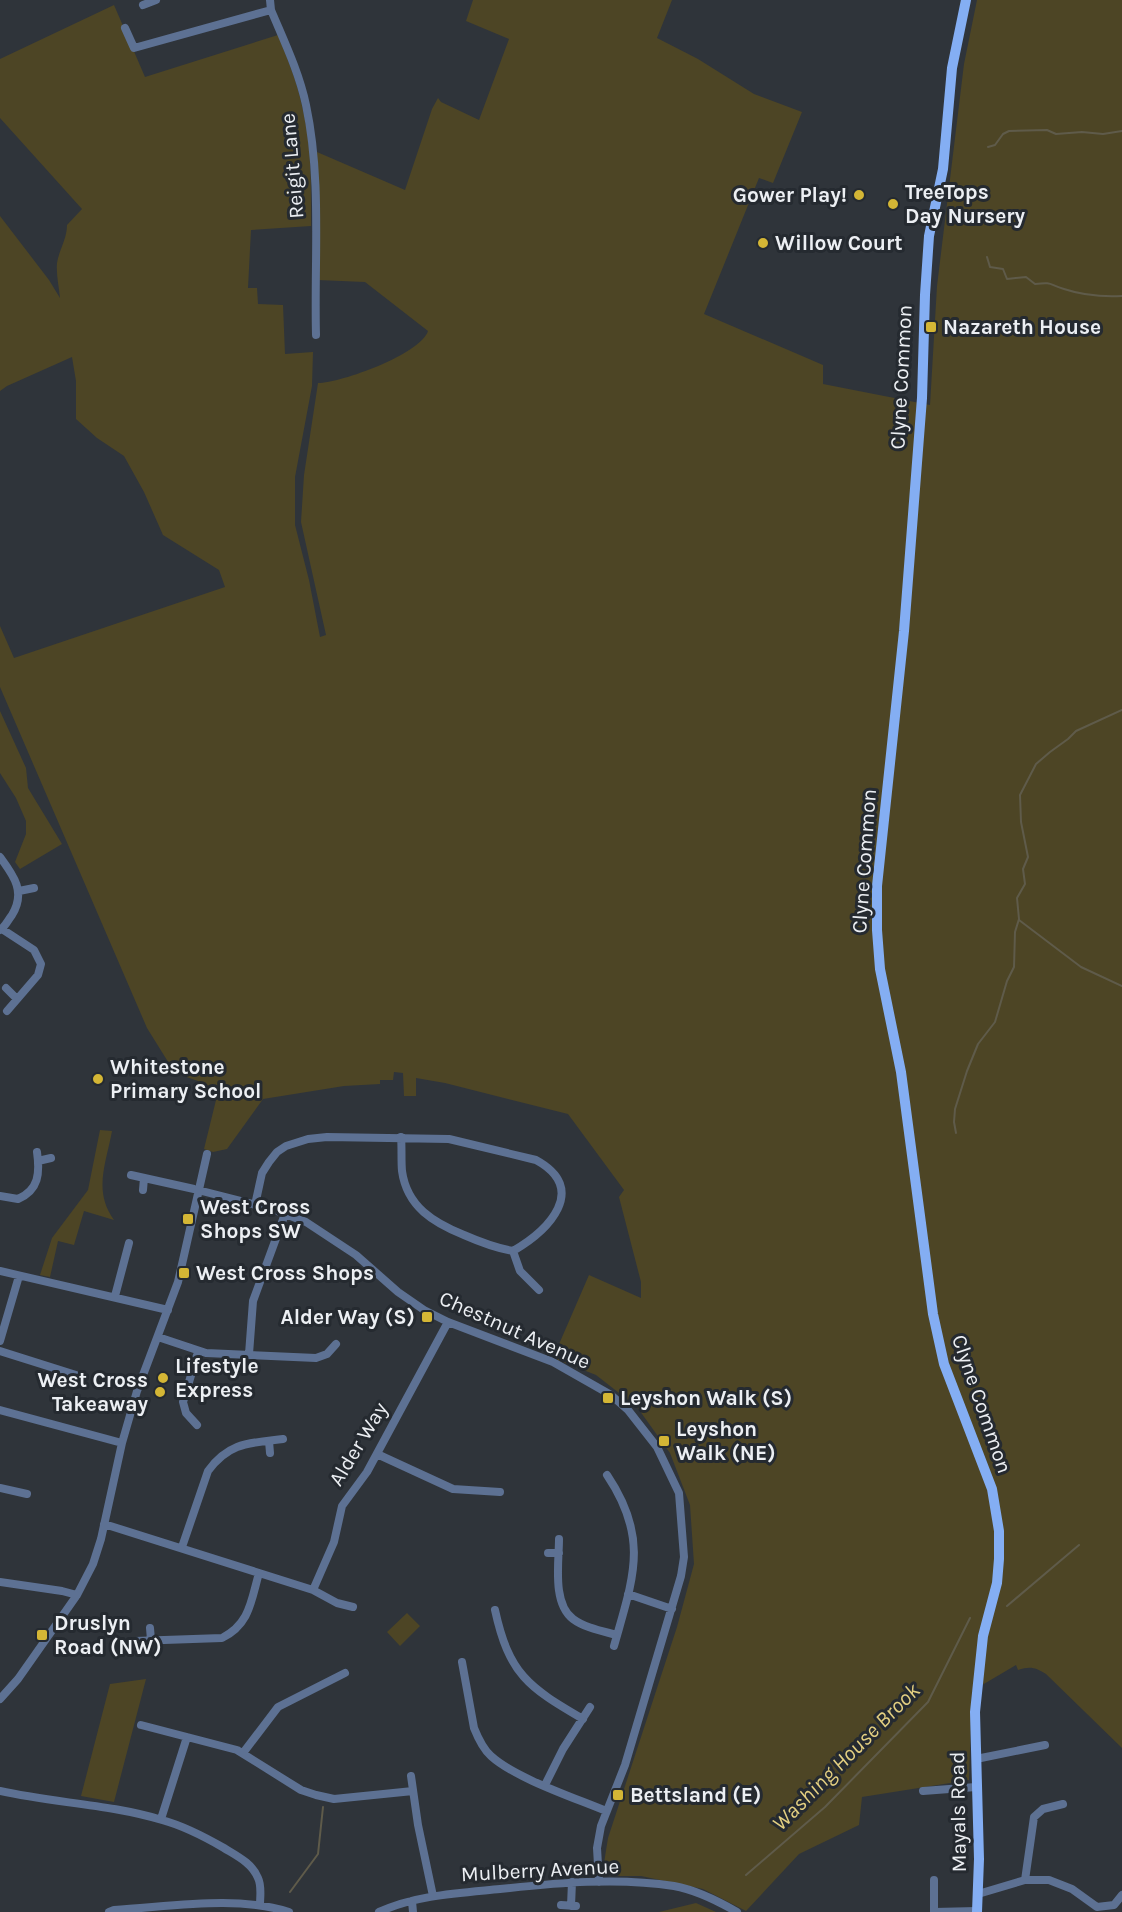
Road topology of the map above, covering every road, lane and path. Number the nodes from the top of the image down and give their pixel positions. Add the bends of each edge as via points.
1 (156, 0) edge
2 (270, 0) edge
3 (966, 0) edge
4 (143, 5) dead end
5 (272, 10) junction
6 (125, 28) dead end
7 (316, 335) dead end
8 (0, 857) edge
9 (34, 888) dead end
10 (19, 891) junction
11 (1, 929) edge
12 (6, 988) dead end
13 (17, 999) junction
14 (7, 1011) dead end
15 (401, 1137) junction
16 (207, 1154) dead end
17 (51, 1158) dead end
18 (131, 1175) dead end
19 (144, 1178) junction
20 (143, 1190) dead end
21 (198, 1191) junction
22 (0, 1196) edge
23 (255, 1205) junction
24 (285, 1214) junction
25 (129, 1243) dead end
26 (513, 1251) junction
27 (0, 1271) edge
28 (19, 1276) junction
29 (539, 1290) dead end
30 (114, 1296) junction
31 (168, 1310) junction
32 (448, 1322) junction
33 (158, 1337) junction
34 (0, 1341) edge
35 (336, 1344) dead end
36 (0, 1351) edge
37 (198, 1352) junction
38 (249, 1354) junction
39 (76, 1375) dead end
40 (0, 1410) edge
41 (197, 1425) dead end
42 (283, 1439) dead end
43 (269, 1441) junction
44 (122, 1443) junction
45 (270, 1453) dead end
46 (376, 1454) junction
47 (607, 1475) dead end
48 (0, 1488) edge
49 (501, 1492) dead end
50 (27, 1494) dead end
51 (104, 1524) junction
52 (559, 1539) dead end
53 (182, 1547) junction
54 (548, 1553) dead end
55 (559, 1553) junction
56 (259, 1573) junction
57 (0, 1582) edge
58 (313, 1590) junction
59 (628, 1594) junction
60 (77, 1595) junction
61 (353, 1607) dead end
62 (672, 1609) junction
63 (495, 1610) dead end
64 (150, 1628) dead end
65 (617, 1635) junction
66 (151, 1640) junction
67 (135, 1641) dead end
68 (614, 1646) dead end
69 (462, 1662) dead end
70 (345, 1673) dead end
71 (0, 1699) edge
72 (590, 1707) dead end
73 (975, 1712) joint
74 (583, 1719) junction
75 (141, 1725) dead end
76 (187, 1737) junction
77 (1045, 1745) dead end
78 (243, 1753) junction
79 (976, 1759) junction
80 (411, 1776) dead end
81 (545, 1785) junction
82 (976, 1787) junction
83 (0, 1791) edge
84 (413, 1791) junction
85 (923, 1791) dead end
86 (1064, 1804) dead end
87 (606, 1811) junction
88 (161, 1819) junction
89 (934, 1880) dead end
90 (1025, 1880) junction
91 (572, 1882) junction
92 (605, 1882) junction
93 (978, 1894) junction
94 (1122, 1895) edge
95 (433, 1896) junction
96 (412, 1900) junction
97 (260, 1905) junction
98 (561, 1905) dead end
99 (1097, 1909) edge
100 (112, 1911) edge
101 (977, 1911) edge
102 (289, 1912) edge
103 (379, 1912) edge
104 (413, 1912) edge
105 (737, 1912) edge
106 (934, 1912) edge

1 - 4 street
2 - 5 street, Reigit Lane
3 - 73 main road, Clyne Common via 952,68 943,169 929,236 922,399 904,631 877,886 877,930 880,969 901,1072 933,1314 944,1364 997,1511 997,1584 983,1636
5 - 6 street via 134,48
5 - 7 street, Reigit Lane via 306,104 312,140 316,188
8 - 10 street
9 - 10 street
10 - 11 street via 18,905
11 - 13 street via 34,950 41,960 40,972
12 - 13 street
13 - 14 street
15 - 23 street via 327,1137 295,1142 277,1152 262,1173
15 - 26 street via 402,1172 407,1188 423,1212 449,1229
15 - 26 street via 481,1145 536,1160 554,1172 562,1188 560,1207 544,1228
16 - 21 street
17 - 22 street via 38,1156 39,1176 28,1193 18,1199
18 - 19 street, Chestnut Avenue
19 - 20 street
19 - 21 street, Chestnut Avenue
21 - 23 street, Chestnut Avenue
21 - 31 street via 187,1247
23 - 24 street, Chestnut Avenue
24 - 32 street, Chestnut Avenue via 333,1238 398,1292
24 - 38 street via 253,1301
25 - 30 street
26 - 29 street via 520,1271
27 - 28 street
28 - 30 street
28 - 34 street
30 - 31 street
31 - 33 street
32 - 46 street, Alder Way
32 - 62 street, Chestnut Avenue via 553,1362 620,1403 645,1430 679,1493 684,1557
33 - 37 street
33 - 44 street
35 - 38 street via 327,1354 316,1358
36 - 39 street
37 - 38 street
37 - 41 street via 183,1402 186,1413
40 - 44 street
42 - 43 street
43 - 45 street
43 - 53 street via 232,1447 216,1460 208,1471
44 - 51 street
46 - 49 street via 453,1489
46 - 58 street, Alder Way via 342,1506 334,1542
47 - 59 street via 628,1517 634,1539 634,1568
48 - 50 street
51 - 53 street
51 - 60 street via 93,1564
52 - 55 street
53 - 56 street
54 - 55 street
55 - 65 street via 559,1589 566,1612 589,1627
56 - 58 street
56 - 66 street via 249,1609 234,1632 222,1638
57 - 60 street
58 - 61 street
59 - 62 street
59 - 65 street
60 - 71 street
62 - 87 street, Chestnut Avenue via 625,1765
63 - 74 street via 504,1646 514,1665 536,1690
64 - 66 street
65 - 68 street
66 - 67 street
69 - 81 street via 471,1716 482,1744 505,1765
70 - 78 street via 278,1707
72 - 74 street
73 - 79 main road, Mayals Road
74 - 81 street
75 - 76 street
76 - 78 street
76 - 88 street
77 - 79 street
78 - 84 street via 301,1790 334,1799
79 - 82 main road, Mayals Road
80 - 84 street
81 - 87 street
82 - 85 street
82 - 93 main road, Mayals Road
83 - 88 street
84 - 95 street
86 - 90 street via 1043,1809 1034,1817
87 - 92 street, Chestnut Avenue via 597,1839
88 - 97 street via 202,1836 250,1865 261,1885
89 - 106 street
90 - 93 street
90 - 99 street via 1049,1880 1072,1889
91 - 92 street, Mulberry Avenue
91 - 95 street, Mulberry Avenue
91 - 98 street via 573,1906
92 - 105 street, Mulberry Avenue via 681,1888
93 - 101 main road, Mayals Road
94 - 99 street via 1114,1905
95 - 96 street, Mulberry Avenue
96 - 103 street, Mulberry Avenue
96 - 104 street
97 - 100 street via 209,1904
97 - 102 street
101 - 106 street

